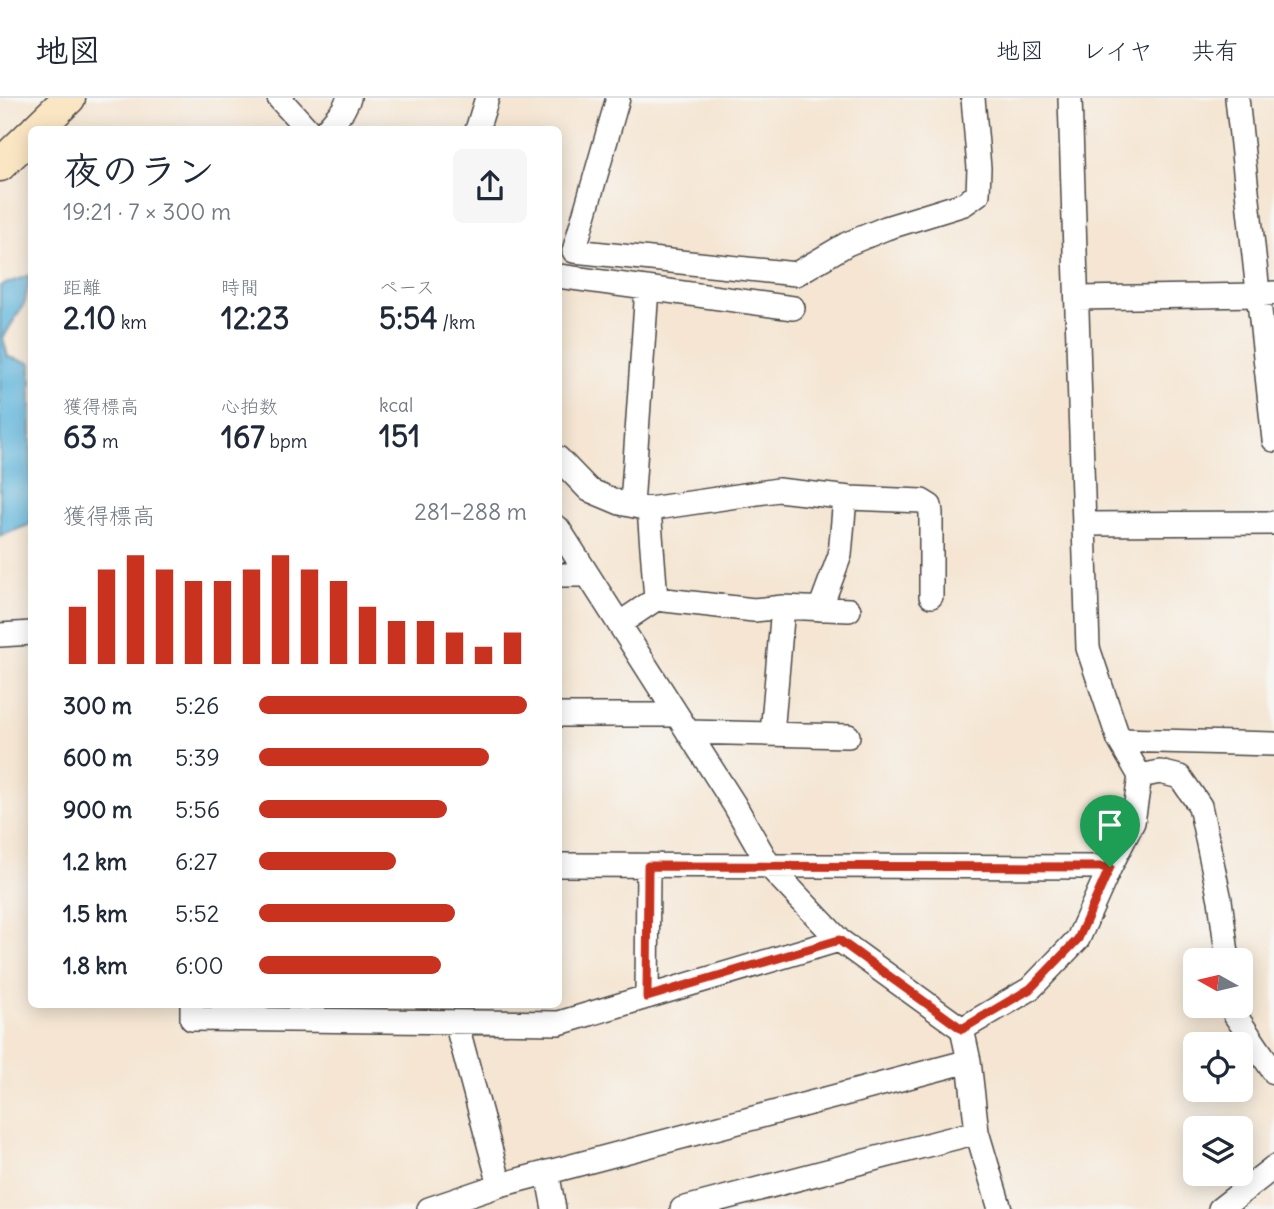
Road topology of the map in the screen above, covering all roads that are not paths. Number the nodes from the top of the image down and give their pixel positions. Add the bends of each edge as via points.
1 (69, 98) edge
2 (279, 98) edge
3 (349, 98) edge
4 (486, 98) edge
5 (618, 98) edge
6 (973, 98) edge
7 (1070, 98) edge
8 (1237, 98) edge
9 (40, 126) edge
10 (304, 126) edge
11 (329, 126) edge
12 (478, 126) edge
13 (28, 138) edge
14 (0, 165) edge
15 (562, 277) edge
16 (647, 288) junction
17 (1266, 294) edge
18 (1077, 298) junction
19 (793, 308) dead end
20 (1274, 440) edge
21 (562, 462) edge
22 (845, 498) junction
23 (640, 507) junction
24 (1274, 523) edge
25 (1086, 524) junction
26 (562, 533) edge
27 (562, 575) edge
28 (588, 575) junction
29 (931, 597) dead end
30 (656, 599) junction
31 (783, 607) junction
32 (820, 609) junction
33 (849, 610) dead end
34 (619, 624) junction
35 (28, 633) edge
36 (0, 635) edge
37 (562, 715) edge
38 (683, 724) junction
39 (772, 734) junction
40 (848, 736) dead end
41 (1119, 740) junction
42 (1274, 744) edge
43 (1140, 776) junction
44 (562, 865) edge
45 (648, 866) junction
46 (770, 867) junction
47 (1110, 867) junction
48 (839, 940) junction
49 (1226, 948) edge
50 (647, 997) junction
51 (192, 1008) edge
52 (1237, 1018) edge
53 (456, 1022) junction
54 (962, 1029) junction
55 (969, 1061) junction
56 (1274, 1072) edge
57 (977, 1132) junction
58 (1274, 1167) edge
59 (547, 1172) junction
60 (500, 1185) junction
61 (694, 1208) edge
62 (429, 1209) edge
63 (554, 1209) edge
64 (1000, 1209) edge
65 (1220, 1209) edge

1 - 9 street
2 - 10 street
3 - 11 street
4 - 12 street
5 - 6 street via 574,251 796,274 846,244 964,204 978,194
7 - 18 street
8 - 17 street
13 - 14 street
15 - 16 street
16 - 19 street
16 - 23 street
17 - 18 street
17 - 20 street
18 - 25 street
21 - 23 street via 589,490
22 - 23 street via 778,490
22 - 29 street via 922,501 930,506
22 - 32 street via 840,555
23 - 30 street
24 - 25 street
25 - 41 street via 1088,648
26 - 28 street
27 - 28 street
28 - 34 street
30 - 31 street via 754,610
30 - 34 street
31 - 32 street
31 - 39 street
32 - 33 street
34 - 38 street
35 - 36 street
37 - 38 street
38 - 39 street
38 - 46 street
39 - 40 street
41 - 42 street
41 - 43 street
43 - 47 street via 1133,822
43 - 49 street via 1160,772 1180,777 1200,806
44 - 45 street
45 - 46 street
45 - 50 street
46 - 47 street
46 - 48 street
47 - 54 street via 1078,939 1030,989
48 - 50 street
48 - 54 street
50 - 53 street via 559,1023
51 - 53 street via 192,1019
52 - 56 street
53 - 60 street
54 - 55 street
55 - 57 street
55 - 59 street
57 - 61 street
57 - 64 street
58 - 65 street
59 - 60 street
59 - 63 street
60 - 62 street

